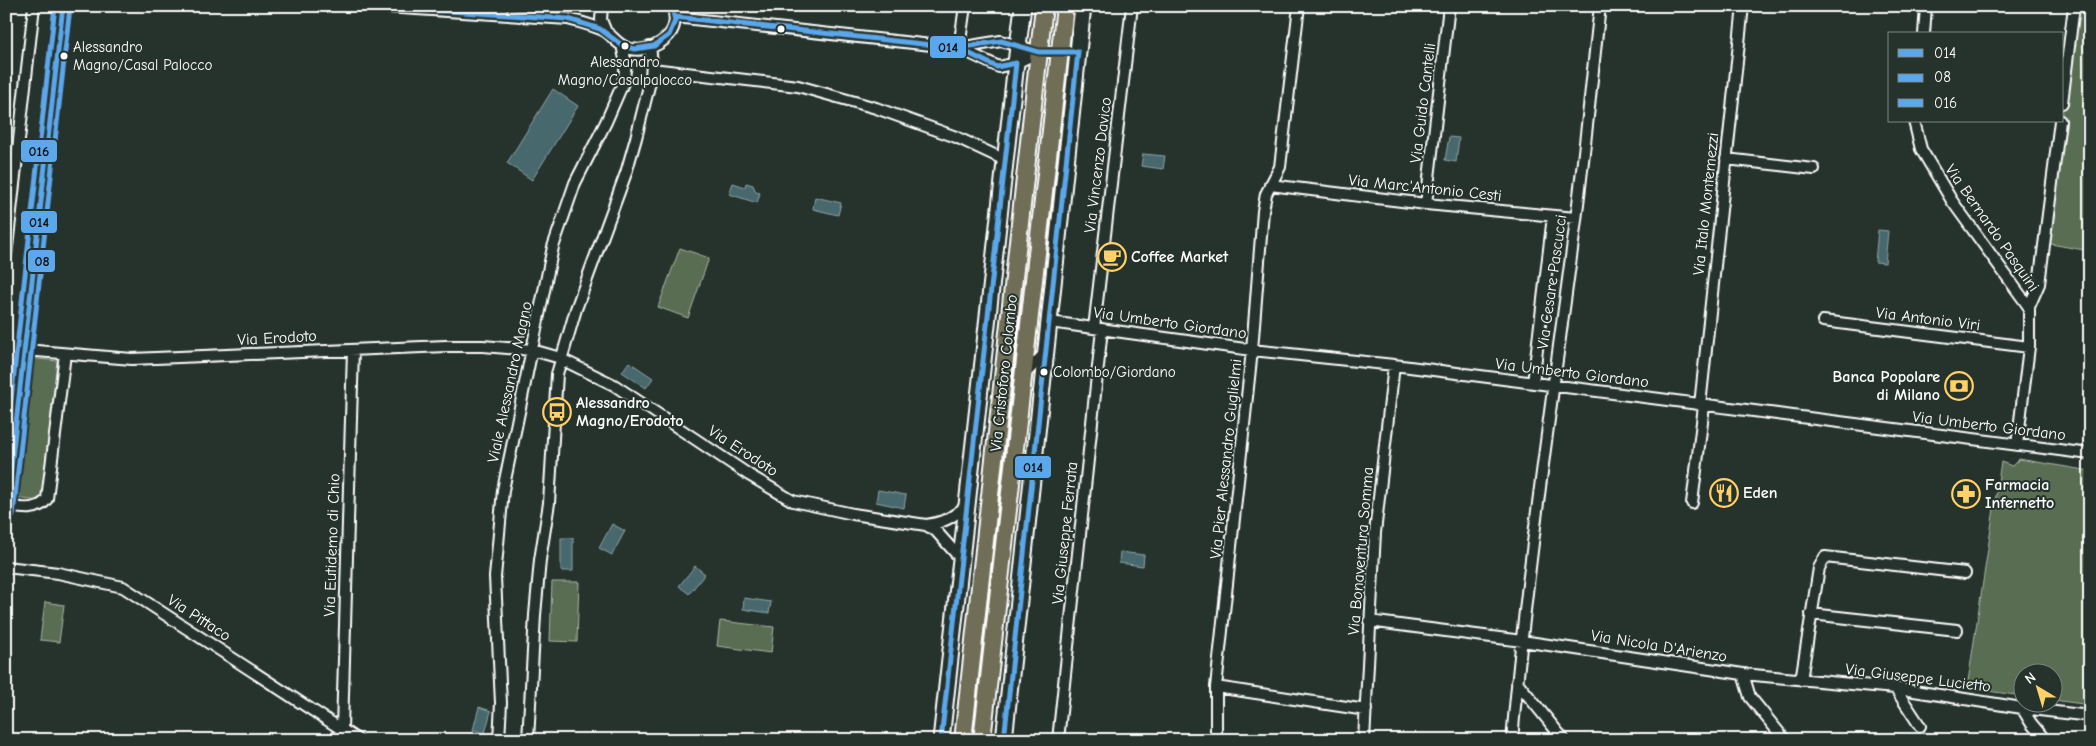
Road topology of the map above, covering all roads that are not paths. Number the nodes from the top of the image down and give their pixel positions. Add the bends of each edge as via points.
1 (34, 6) edge
2 (63, 6) edge
3 (370, 6) edge
4 (602, 6) edge
5 (672, 6) edge
6 (964, 6) edge
7 (1023, 6) edge
8 (1044, 6) edge
9 (1065, 6) edge
10 (1083, 6) edge
11 (1132, 6) edge
12 (1299, 6) edge
13 (1449, 6) edge
14 (1600, 6) edge
15 (1743, 6) edge
16 (1926, 6) edge
17 (2074, 6) edge
18 (675, 17) junction
19 (606, 32) junction
20 (1924, 32) edge
21 (1018, 45) junction
22 (622, 46) junction
23 (650, 48) junction
24 (959, 48) junction
25 (1060, 51) junction
26 (1040, 52) junction
27 (1078, 52) junction
28 (1016, 63) junction
29 (652, 69) junction
30 (2064, 88) edge
31 (1914, 122) edge
32 (2060, 122) edge
33 (1726, 159) junction
34 (1005, 160) junction
35 (1814, 169) dead end
36 (1270, 186) junction
37 (1426, 204) junction
38 (1553, 216) junction
39 (1576, 218) junction
40 (6, 256) edge
41 (2029, 307) junction
42 (1050, 322) junction
43 (1823, 322) dead end
44 (1098, 328) junction
45 (2029, 347) junction
46 (25, 350) junction
47 (353, 350) junction
48 (532, 350) junction
49 (1252, 350) junction
50 (1045, 353) junction
51 (65, 354) junction
52 (560, 358) junction
53 (1394, 365) junction
54 (1022, 378) junction
55 (1532, 383) junction
56 (1553, 386) junction
57 (1702, 405) junction
58 (10, 444) edge
59 (2017, 445) junction
60 (2090, 454) edge
61 (1692, 502) dead end
62 (966, 506) junction
63 (7, 510) edge
64 (926, 525) junction
65 (960, 558) junction
66 (6, 567) edge
67 (1964, 573) dead end
68 (1811, 614) junction
69 (1369, 621) junction
70 (1957, 630) dead end
71 (1522, 640) junction
72 (1742, 674) junction
73 (1801, 680) junction
74 (1517, 682) junction
75 (1216, 687) junction
76 (1895, 688) junction
77 (2014, 707) edge
78 (1366, 710) junction
79 (2064, 713) edge
80 (2026, 714) edge
81 (2090, 716) edge
82 (1920, 726) dead end
83 (342, 729) junction
84 (337, 740) edge
85 (358, 740) edge
86 (499, 740) edge
87 (528, 740) edge
88 (941, 740) edge
89 (964, 740) edge
90 (982, 740) edge
91 (1004, 740) edge
92 (1058, 740) edge
93 (1216, 740) edge
94 (1364, 740) edge
95 (1512, 740) edge
96 (1564, 740) edge
97 (1785, 740) edge
98 (2045, 740) edge

1 - 40 street
2 - 46 street
3 - 19 street via 568,19
4 - 19 street via 601,20
5 - 18 street
6 - 24 street
7 - 21 street, Via Cristoforo Colombo
8 - 26 main road, Via Cristoforo Colombo
9 - 25 main road, Via Cristoforo Colombo
10 - 27 street
11 - 44 street, Via Vincenzo Davico
12 - 36 street, Via Pier Alessandro Guglielmi via 1280,167
13 - 37 street, Via Guido Cantelli
14 - 39 street, Via Cesare Pascucci
15 - 33 street, Via Italo Montemezzi
16 - 20 street
17 - 30 street
18 - 23 street via 670,34
18 - 24 street
19 - 22 street
21 - 24 street via 997,41
21 - 26 street
21 - 28 street, Via Cristoforo Colombo
22 - 23 street
22 - 48 street, Viale Alessandro Magno via 626,64 623,83 562,215 550,256
23 - 29 street
24 - 28 street via 997,67
25 - 26 street
25 - 27 street
25 - 54 main road, Via Cristoforo Colombo
26 - 28 street
26 - 89 main road, Via Cristoforo Colombo
27 - 42 street
28 - 34 street, Via Cristoforo Colombo
29 - 34 street via 798,86 876,108 956,137
29 - 52 street via 629,163
31 - 41 street, Via Bernardo Pasquini via 1921,149 1952,201
32 - 41 street via 2039,284
33 - 35 street
33 - 57 street, Via Italo Montemezzi
34 - 62 street, Via Cristoforo Colombo
36 - 37 street, Via Marc'Antonio Cesti
36 - 49 street, Via Pier Alessandro Guglielmi via 1263,211
37 - 38 street, Via Marc'Antonio Cesti
38 - 39 street, Via Marc'Antonio Cesti
38 - 55 street, Via Cesare Pascucci
39 - 56 street, Via Cesare Pascucci
41 - 45 street, Via Bernardo Pasquini
42 - 44 street, Via Umberto Giordano
42 - 50 street
43 - 45 street, Via Antonio Viri
44 - 49 street, Via Umberto Giordano
44 - 92 street, Via Giuseppe Ferrata
45 - 59 street, Via Bernardo Pasquini
46 - 51 street, Via Erodoto
46 - 58 street
47 - 48 street, Via Erodoto via 467,346
47 - 51 street, Via Erodoto via 138,359
47 - 83 street, Via Eutidemo di Chio
48 - 52 street, Via Erodoto
48 - 86 street, Viale Alessandro Magno via 512,438 498,536 495,596 501,703
49 - 53 street, Via Umberto Giordano
49 - 75 street, Via Pier Alessandro Guglielmi
50 - 54 street, Via Cristoforo Colombo
50 - 91 street
51 - 63 street via 47,499 35,508
52 - 64 street, Via Erodoto via 614,385 793,500 853,514
52 - 87 street via 555,389 549,504 535,615
53 - 55 street, Via Umberto Giordano
53 - 69 street, Via Bonaventura Somma via 1375,533
54 - 90 main road, Via Cristoforo Colombo
55 - 56 street, Via Umberto Giordano
56 - 57 street, Via Umberto Giordano
56 - 71 street, Via Cesare Pascucci
57 - 59 street, Via Umberto Giordano
57 - 61 street, Via Italo Montemezzi
58 - 63 street
59 - 60 street, Via Umberto Giordano
62 - 64 street via 950,519
62 - 65 street, Via Cristoforo Colombo
64 - 65 street via 936,531
65 - 88 street, Via Cristoforo Colombo
66 - 83 street, Via Pittaco via 123,586
67 - 68 street via 1825,557 1819,568
68 - 70 street
68 - 73 street
69 - 71 street, Via Nicola D'Arienzo
69 - 78 street, Via Bonaventura Somma
71 - 72 street, Via Nicola D'Arienzo
71 - 74 street, Via Cesare Pascucci
72 - 73 street, Via Giuseppe Lucietto
72 - 97 street, Via Nicola D'Arienzo via 1750,697
73 - 76 street, Via Giuseppe Lucietto
74 - 95 street, Via Cesare Pascucci
74 - 96 street
75 - 78 street
75 - 93 street, Via Pier Alessandro Guglielmi
76 - 77 street, Via Giuseppe Lucietto
76 - 82 street
78 - 94 street, Via Bonaventura Somma
79 - 81 street, Via Giuseppe Lucietto
80 - 98 street
83 - 84 street, Via Eutidemo di Chio
83 - 85 street, Via Pittaco

